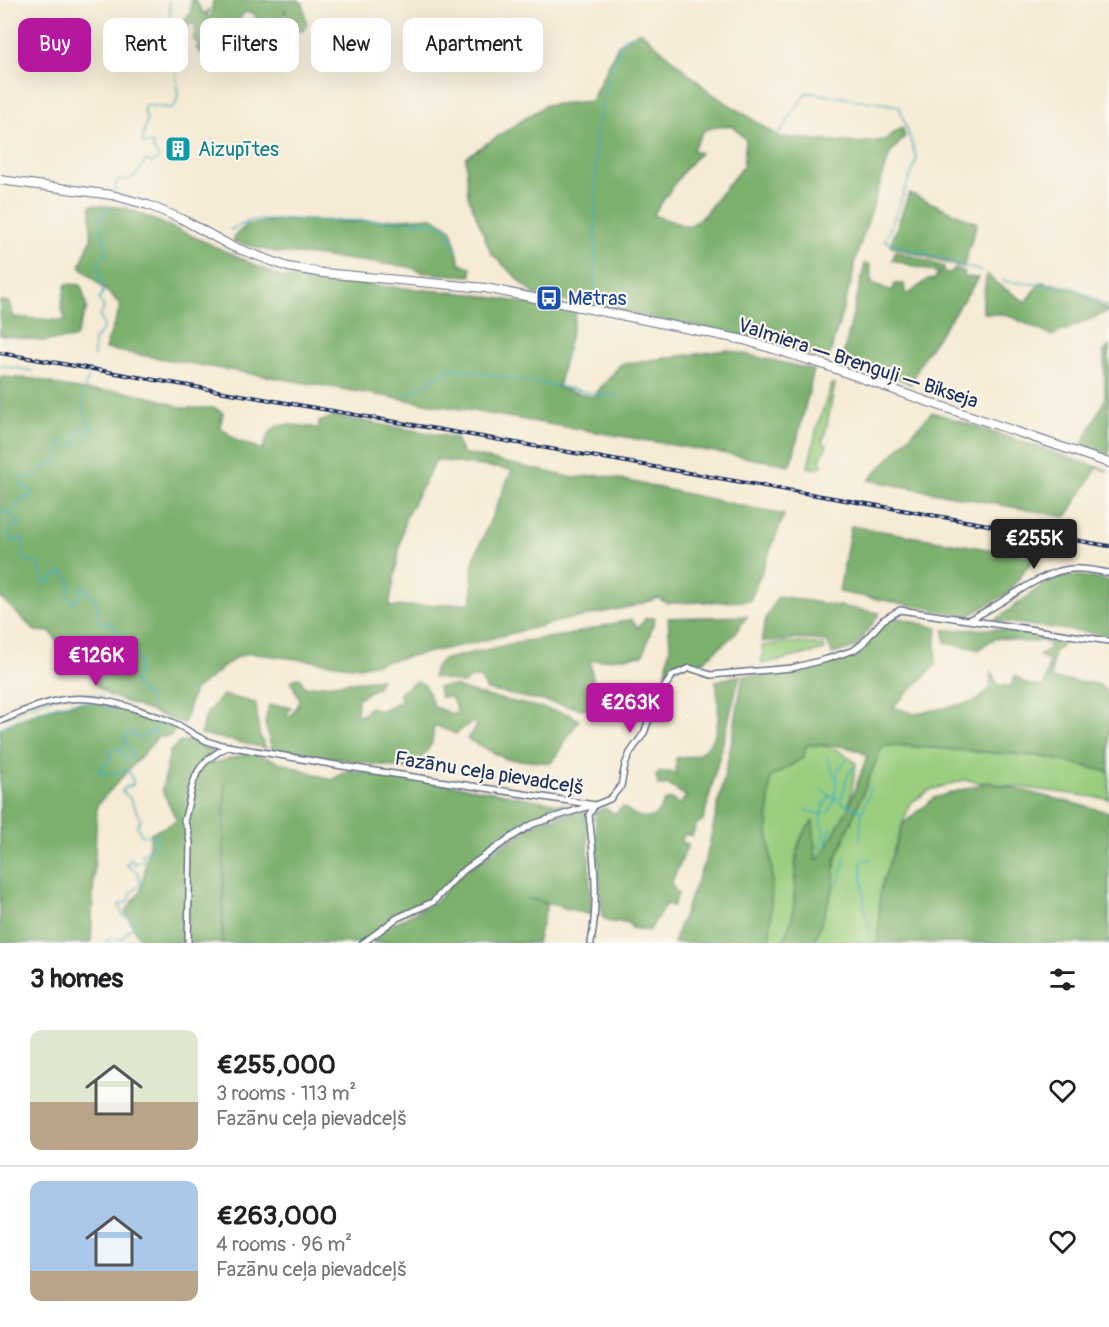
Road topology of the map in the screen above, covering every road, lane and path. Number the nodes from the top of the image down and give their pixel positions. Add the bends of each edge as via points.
1 (0, 180) edge
2 (1109, 463) edge
3 (1109, 573) edge
4 (969, 620) junction
5 (1109, 641) edge
6 (0, 721) edge
7 (231, 746) junction
8 (595, 805) junction
9 (188, 943) edge
10 (363, 943) edge
11 (591, 943) edge

1 - 2 main road, Valmiera — Brenguļi — Bikseja via 112,195 148,205 231,246 288,267 485,288 744,340
3 - 4 street via 1070,569 1057,572
4 - 5 street
4 - 8 street, Fazānu ceļa pievadceļš via 900,610 883,620 854,650 827,659 792,668 711,675 685,669 673,675 657,698 644,733 625,765 621,786 610,799
6 - 7 street, Fazānu ceļa pievadceļš via 44,704 91,698 174,723 203,741
7 - 8 street, Fazānu ceļa pievadceļš
7 - 9 street via 211,757 192,779 184,822 190,843
8 - 10 street via 533,824 460,873 433,902 397,918
8 - 11 street via 589,815 596,900

